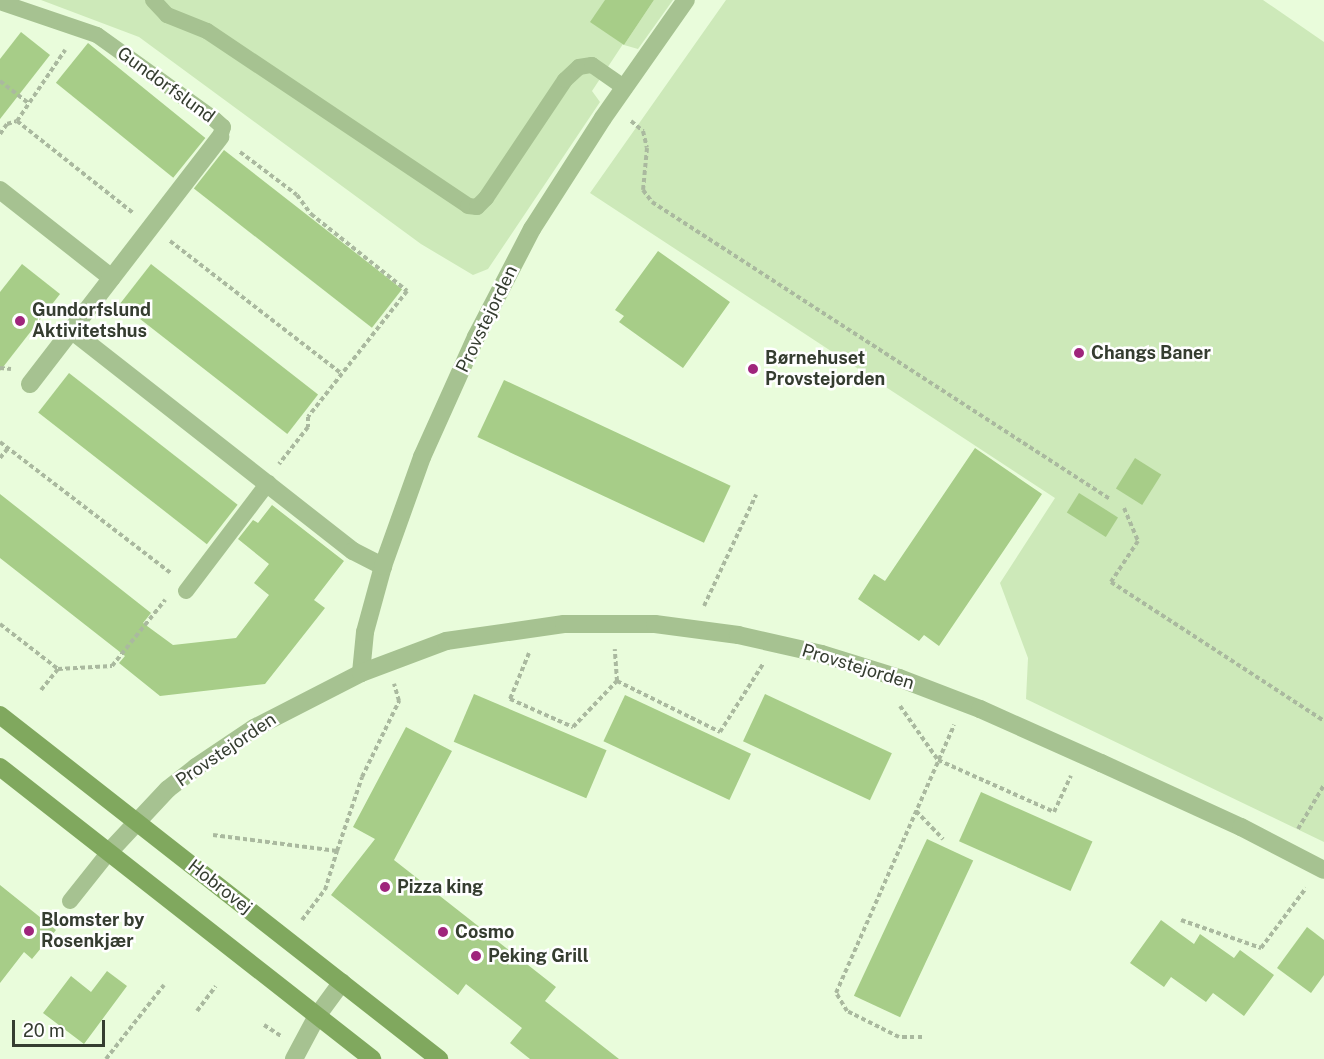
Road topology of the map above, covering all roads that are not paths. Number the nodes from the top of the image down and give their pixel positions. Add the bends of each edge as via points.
1 (153, 0) edge
2 (686, 0) edge
3 (0, 2) edge
4 (624, 88) junction
5 (220, 137) joint
6 (0, 190) edge
7 (112, 278) junction
8 (71, 330) junction
9 (30, 384) dead end
10 (267, 482) junction
11 (383, 566) junction
12 (186, 591) dead end
13 (361, 672) junction
14 (0, 715) edge
15 (0, 767) edge
16 (138, 822) junction
17 (109, 852) junction
18 (1322, 869) edge
19 (70, 901) dead end
20 (342, 982) junction
21 (317, 1016) junction
22 (294, 1059) edge
23 (372, 1059) edge
24 (439, 1059) edge

1 - 4 lane via 167,15 207,31 468,206 477,207 486,198 565,80 579,67 592,65
2 - 4 street, Provstejorden
3 - 5 lane, Gundorfslund via 97,35 214,119 223,127
4 - 11 street, Provstejorden via 532,229 476,337 422,457
5 - 7 street, Gundorfslund
6 - 7 street
7 - 8 street, Gundorfslund
8 - 9 street, Gundorfslund
8 - 10 street
10 - 11 street via 353,551
10 - 12 lane
11 - 13 street, Provstejorden via 365,632
13 - 16 street, Provstejorden via 295,705 215,754 168,789
13 - 18 street, Provstejorden via 446,641 539,628 614,624 693,629 776,643 874,670 964,702
14 - 16 main road, Hobrovej
15 - 17 main road
16 - 17 street, Provstejorden
16 - 20 main road, Hobrovej
17 - 19 lane
17 - 21 main road
20 - 21 street
20 - 24 main road, Hobrovej
21 - 22 street
21 - 23 main road

